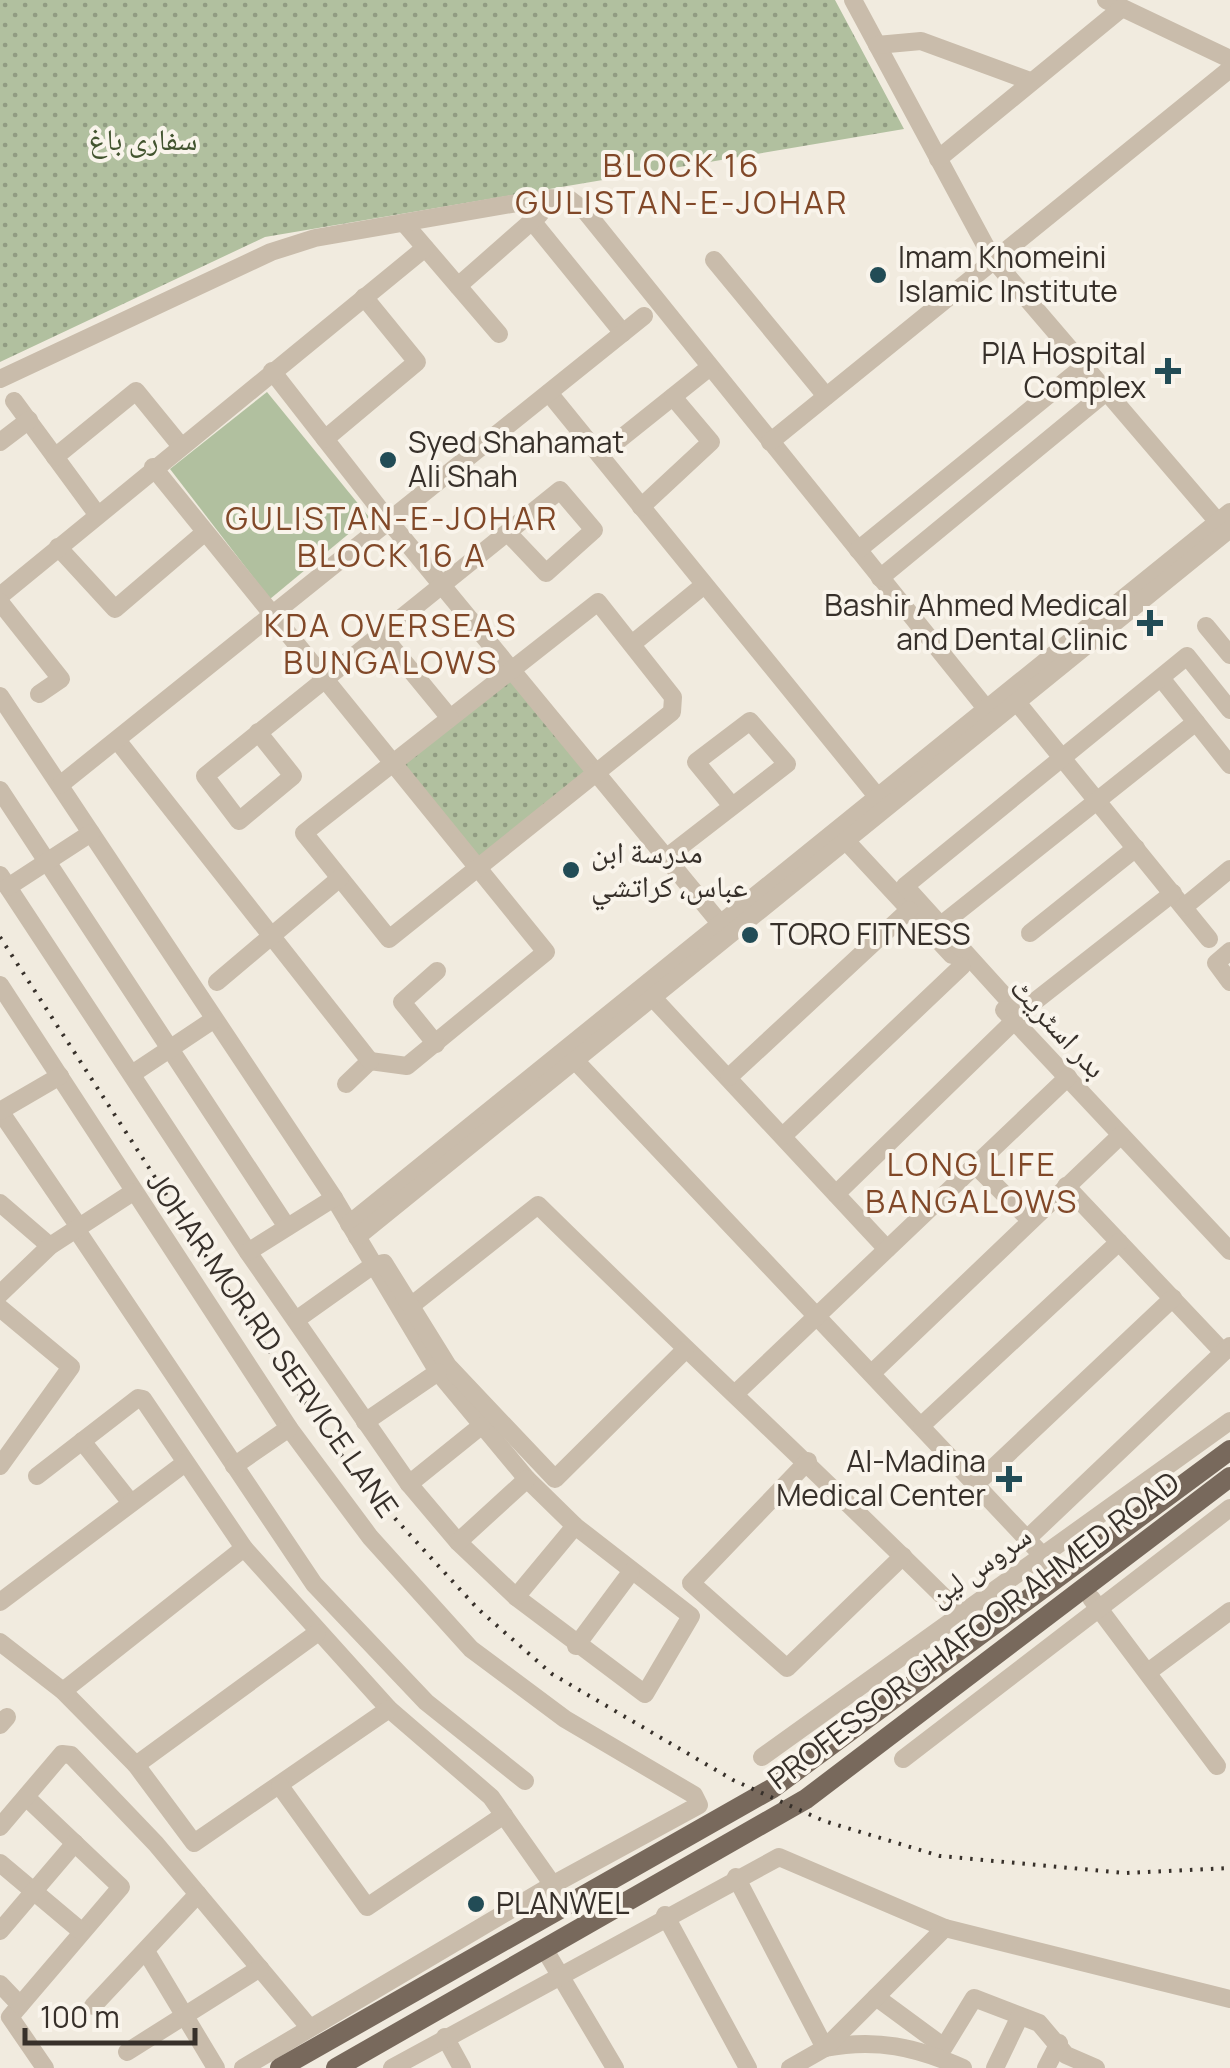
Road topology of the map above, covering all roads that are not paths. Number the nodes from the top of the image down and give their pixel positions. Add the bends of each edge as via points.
1 (853, 0) edge
2 (1114, 4) edge
3 (877, 45) junction
4 (1230, 60) edge
5 (1230, 69) edge
6 (1030, 81) junction
7 (938, 159) junction
8 (557, 199) junction
9 (532, 221) junction
10 (404, 223) junction
11 (425, 248) junction
12 (992, 258) junction
13 (714, 260) dead end
14 (458, 286) junction
15 (364, 297) junction
16 (644, 316) dead end
17 (623, 332) junction
18 (499, 334) dead end
19 (710, 366) junction
20 (1084, 366) junction
21 (272, 371) junction
22 (0, 378) edge
23 (1106, 392) junction
24 (549, 393) junction
25 (673, 396) junction
26 (826, 396) junction
27 (14, 401) dead end
28 (29, 420) junction
29 (325, 439) junction
30 (0, 442) edge
31 (770, 442) junction
32 (180, 445) junction
33 (600, 455) junction
34 (56, 457) junction
35 (153, 468) junction
36 (642, 507) junction
37 (98, 514) junction
38 (389, 521) junction
39 (1226, 524) edge
40 (204, 532) junction
41 (508, 533) junction
42 (58, 547) junction
43 (858, 550) junction
44 (880, 578) junction
45 (441, 585) junction
46 (704, 585) junction
47 (0, 599) edge
48 (271, 618) junction
49 (1206, 626) dead end
50 (382, 634) junction
51 (632, 644) junction
52 (1230, 654) edge
53 (511, 670) junction
54 (1160, 678) junction
55 (324, 682) junction
56 (39, 694) dead end
57 (0, 696) edge
58 (1011, 696) junction
59 (985, 708) junction
60 (1230, 710) edge
61 (450, 718) junction
62 (1196, 722) junction
63 (258, 732) junction
64 (117, 740) junction
65 (1063, 758) junction
66 (392, 764) junction
67 (1230, 765) edge
68 (598, 772) junction
69 (60, 785) junction
70 (0, 790) edge
71 (876, 796) junction
72 (1098, 800) junction
73 (732, 806) junction
74 (91, 833) junction
75 (847, 842) junction
76 (1136, 848) junction
77 (667, 857) junction
78 (46, 860) junction
79 (477, 868) junction
80 (1230, 869) edge
81 (340, 878) junction
82 (4, 881) edge
83 (1178, 900) junction
84 (909, 910) junction
85 (719, 922) junction
86 (941, 925) junction
87 (1030, 933) dead end
88 (272, 936) junction
89 (1209, 939) dead end
90 (1230, 951) edge
91 (962, 966) junction
92 (437, 971) dead end
93 (218, 982) dead end
94 (0, 986) edge
95 (1226, 988) edge
96 (654, 999) junction
97 (8, 1014) edge
98 (214, 1020) junction
99 (1014, 1021) junction
100 (436, 1044) junction
101 (170, 1048) junction
102 (570, 1056) junction
103 (370, 1061) junction
104 (132, 1074) junction
105 (60, 1076) junction
106 (729, 1077) junction
107 (1068, 1077) junction
108 (346, 1084) dead end
109 (0, 1111) edge
110 (1122, 1135) junction
111 (783, 1136) junction
112 (975, 1166) junction
113 (1066, 1186) junction
114 (133, 1192) junction
115 (836, 1194) junction
116 (334, 1198) junction
117 (0, 1203) edge
118 (1029, 1219) junction
119 (288, 1227) junction
120 (78, 1228) junction
121 (353, 1230) junction
122 (1120, 1242) junction
123 (50, 1246) junction
124 (886, 1249) junction
125 (1230, 1251) edge
126 (248, 1252) junction
127 (372, 1266) junction
128 (0, 1294) edge
129 (1173, 1298) junction
130 (412, 1305) junction
131 (2, 1315) edge
132 (817, 1316) junction
133 (296, 1320) junction
134 (1226, 1349) edge
135 (686, 1350) junction
136 (438, 1372) junction
137 (872, 1373) junction
138 (737, 1392) junction
139 (1230, 1421) edge
140 (365, 1422) junction
141 (922, 1425) junction
142 (480, 1426) junction
143 (289, 1428) junction
144 (82, 1441) junction
145 (1230, 1450) edge
146 (808, 1461) junction
147 (185, 1463) junction
148 (0, 1466) edge
149 (234, 1466) junction
150 (37, 1476) dead end
151 (1230, 1477) edge
152 (527, 1479) junction
153 (976, 1483) junction
154 (409, 1484) junction
155 (131, 1503) junction
156 (1230, 1508) edge
157 (576, 1526) junction
158 (1029, 1537) junction
159 (458, 1542) junction
160 (244, 1548) junction
161 (1045, 1554) junction
162 (903, 1556) junction
163 (631, 1572) junction
164 (1060, 1574) junction
165 (1080, 1587) junction
166 (516, 1597) junction
167 (0, 1602) edge
168 (1098, 1605) junction
169 (959, 1612) junction
170 (1224, 1616) edge
171 (317, 1632) junction
172 (1230, 1638) edge
173 (0, 1642) edge
174 (576, 1646) junction
175 (1148, 1672) junction
176 (63, 1691) junction
177 (389, 1709) junction
178 (762, 1758) dead end
179 (903, 1759) dead end
180 (136, 1764) junction
181 (1217, 1766) dead end
182 (525, 1781) dead end
183 (280, 1786) junction
184 (26, 1797) junction
185 (504, 1815) junction
186 (0, 1827) edge
187 (75, 1843) junction
188 (0, 1862) edge
189 (736, 1878) junction
190 (554, 1884) junction
191 (34, 1892) junction
192 (198, 1894) junction
193 (566, 1906) junction
194 (666, 1915) junction
195 (945, 1928) junction
196 (81, 1930) junction
197 (0, 1931) edge
198 (546, 1950) junction
199 (146, 1953) junction
200 (260, 1968) junction
201 (560, 1974) junction
202 (0, 1984) edge
203 (414, 1992) junction
204 (876, 1997) junction
205 (1230, 1999) edge
206 (20, 2005) junction
207 (93, 2006) dead end
208 (186, 2014) junction
209 (1020, 2016) junction
210 (426, 2018) junction
211 (309, 2028) junction
212 (446, 2037) junction
213 (1058, 2042) junction
214 (890, 2046) junction
215 (944, 2047) junction
216 (825, 2048) junction
217 (127, 2052) dead end
218 (800, 2066) edge
219 (44, 2068) edge
220 (216, 2068) edge
221 (243, 2068) edge
222 (280, 2068) edge
223 (336, 2068) edge
224 (392, 2068) edge
225 (462, 2068) edge
226 (615, 2068) edge
227 (748, 2068) edge
228 (899, 2068) edge
229 (963, 2068) edge
230 (992, 2068) edge
231 (1046, 2068) edge
232 (1096, 2068) edge

1 - 3 street
2 - 4 street
2 - 6 street
3 - 6 street via 921,40
3 - 7 street
5 - 12 street
6 - 7 street
7 - 12 street
8 - 9 street
8 - 10 street
8 - 19 street via 586,212
9 - 14 street
9 - 17 street
10 - 11 street
10 - 22 street via 271,252
11 - 14 street
11 - 15 street
12 - 20 street
12 - 26 street
13 - 26 street
14 - 18 street
15 - 21 street
15 - 29 street via 417,362
16 - 17 street
17 - 24 street
19 - 25 street
19 - 31 street
20 - 23 street
20 - 43 street
21 - 29 street
21 - 32 street
23 - 39 street
23 - 44 street
24 - 33 street
24 - 38 street
25 - 33 street
25 - 36 street via 711,442
26 - 31 street
27 - 28 street
28 - 30 street
28 - 34 street
29 - 38 street
31 - 43 street
32 - 34 street via 136,391
32 - 35 street
33 - 36 street
34 - 37 street
35 - 37 street
35 - 40 street
36 - 46 street
37 - 42 street
38 - 45 street
38 - 48 street
39 - 58 street
40 - 42 street via 115,608
40 - 48 street
41 - 41 street via 560,490 594,530 546,573
41 - 45 street
42 - 47 street
43 - 44 street
44 - 59 street
45 - 50 street
45 - 53 street
46 - 51 street
46 - 71 street
47 - 56 street via 61,679
48 - 55 street
48 - 64 street
49 - 52 street
50 - 55 street
50 - 61 street
51 - 53 street via 598,602
51 - 68 street via 674,697 672,712
53 - 61 street
53 - 68 street
54 - 60 street via 1187,656
54 - 62 street
54 - 65 street
55 - 63 street
55 - 66 street
57 - 69 street
58 - 59 street
58 - 65 street
58 - 75 street
59 - 71 street
61 - 66 street
62 - 67 street
62 - 72 street
63 - 63 street via 293,776 239,821 204,776
64 - 69 street
64 - 88 street
65 - 72 street
65 - 86 street via 905,886
66 - 79 street
66 - 81 street via 304,834
68 - 77 street
68 - 79 street
69 - 74 street
70 - 78 street
71 - 85 street
72 - 76 street
72 - 86 street
73 - 73 street via 786,764 750,721 696,762
73 - 77 street
74 - 78 street
74 - 98 street
75 - 84 street, بدر اسٹریٹ
75 - 96 street
76 - 83 street
76 - 87 street
77 - 85 street
78 - 82 street
78 - 101 street
79 - 81 street via 390,939
79 - 100 street via 546,952
80 - 83 street
81 - 88 street
82 - 104 street
83 - 86 street via 1020,1013
83 - 89 street
84 - 91 street, بدر اسٹریٹ
84 - 106 street
85 - 102 street
88 - 93 street
88 - 103 street
90 - 95 street via 1216,962
91 - 99 street, بدر اسٹریٹ
91 - 111 street
92 - 100 street via 402,1002
94 - 97 street, JOHAR MOR RD SERVICE LANE
96 - 102 street
96 - 106 street
97 - 105 street, JOHAR MOR RD SERVICE LANE
98 - 101 street
98 - 116 street
99 - 107 street, بدر اسٹریٹ
99 - 115 street
100 - 103 street via 408,1066
101 - 104 street
101 - 119 street
102 - 121 street
102 - 132 street
103 - 108 street
104 - 126 street
105 - 109 street
105 - 114 street, JOHAR MOR RD SERVICE LANE
106 - 111 street
107 - 110 street, بدر اسٹریٹ
107 - 112 street
109 - 120 street
110 - 113 street
110 - 125 street, بدر اسٹریٹ
111 - 115 street
112 - 118 street
112 - 124 street
113 - 118 street
113 - 122 street
114 - 120 street
114 - 143 street, JOHAR MOR RD SERVICE LANE
115 - 124 street
116 - 119 street
116 - 121 street
117 - 123 street
118 - 137 street
119 - 126 street
120 - 123 street
120 - 149 street
121 - 127 street
122 - 129 street
122 - 141 street
123 - 128 street
124 - 132 street
126 - 133 street
127 - 130 street via 384,1263
127 - 133 street
127 - 136 street
129 - 134 street
129 - 153 street
130 - 135 street via 536,1204
130 - 135 street via 448,1366 555,1480
131 - 148 street via 71,1367
132 - 137 street
132 - 138 street
133 - 140 street
134 - 158 street
135 - 138 street
136 - 140 street
136 - 142 street
137 - 141 street
138 - 146 street
139 - 161 street, سروس لین
140 - 154 street
141 - 153 street
142 - 152 street
142 - 154 street
143 - 149 street
143 - 190 street, JOHAR MOR RD SERVICE LANE via 370,1537 470,1649 565,1719 694,1796 699,1806
144 - 147 street via 140,1398
144 - 150 street
144 - 155 street
145 - 164 main road
146 - 162 street
146 - 162 street via 692,1583 790,1667
147 - 155 street
147 - 160 street
149 - 182 street via 314,1584 426,1702
151 - 165 main road, PROFESSOR GHAFOOR AHMED ROAD
152 - 157 street
152 - 159 street
153 - 158 street
154 - 159 street
155 - 167 street
156 - 168 street
157 - 163 street
157 - 166 street
158 - 161 street
159 - 166 street
160 - 171 street
160 - 176 street
161 - 164 street
161 - 169 street, سروس لین
162 - 169 street
163 - 174 street
163 - 174 street via 691,1616 645,1694
164 - 193 main road via 774,1788
165 - 168 street
165 - 198 main road, PROFESSOR GHAFOOR AHMED ROAD via 806,1800
166 - 174 street
168 - 175 street
168 - 179 street
169 - 178 street, سروس لین
170 - 172 street
170 - 175 street
171 - 177 street
171 - 180 street
173 - 176 street
175 - 181 street
176 - 180 street
177 - 183 street
177 - 185 street
180 - 183 street via 194,1843
183 - 185 street via 367,1907
184 - 186 street
184 - 187 street
184 - 192 street via 62,1754 71,1755
185 - 190 street
187 - 191 street
187 - 196 street via 121,1887
188 - 191 street
189 - 194 street
189 - 195 street via 780,1857
189 - 216 street
190 - 193 street
190 - 211 street, JOHAR MOR RD SERVICE LANE
191 - 196 street
191 - 197 street
192 - 199 street
192 - 200 street
193 - 203 main road
194 - 201 street
194 - 227 street
195 - 204 street
195 - 205 street
196 - 206 street
198 - 201 street
198 - 210 main road, PROFESSOR GHAFOOR AHMED ROAD
199 - 207 street
199 - 208 street
200 - 208 street
200 - 211 street
201 - 212 street
201 - 226 street
202 - 206 street
203 - 210 main road
203 - 222 main road
204 - 215 street
204 - 216 street
206 - 219 street via 10,2023
208 - 217 street
208 - 220 street
209 - 213 street
209 - 215 street via 974,1998
209 - 230 street
210 - 223 main road, PROFESSOR GHAFOOR AHMED ROAD
211 - 221 street, JOHAR MOR RD SERVICE LANE
212 - 224 street
212 - 225 street
213 - 231 street
213 - 232 street via 1066,2055
214 - 216 street via 864,2040
214 - 228 street
214 - 229 street
215 - 230 street
216 - 218 street

